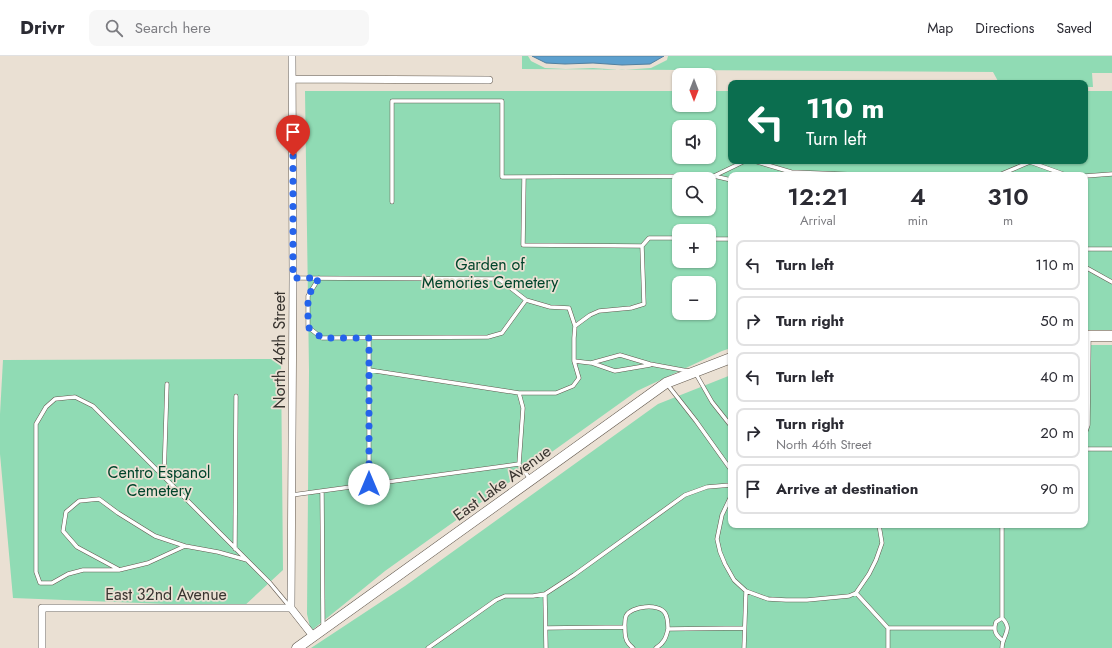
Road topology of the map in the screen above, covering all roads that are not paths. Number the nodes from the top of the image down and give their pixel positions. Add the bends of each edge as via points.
1 (292, 56) edge
2 (292, 79) junction
3 (489, 80) dead end
4 (739, 164) edge
5 (764, 164) edge
6 (1025, 164) edge
7 (1036, 164) edge
8 (791, 172) edge
9 (1006, 172) edge
10 (1058, 172) edge
11 (1112, 174) edge
12 (716, 175) edge
13 (672, 176) edge
14 (716, 176) edge
15 (1088, 176) edge
16 (524, 177) junction
17 (728, 179) edge
18 (392, 202) dead end
19 (672, 238) edge
20 (716, 239) edge
21 (728, 239) edge
22 (642, 246) junction
23 (1088, 249) edge
24 (1112, 249) edge
25 (1088, 269) edge
26 (293, 278) junction
27 (319, 278) junction
28 (1112, 282) edge
29 (526, 300) junction
30 (575, 326) junction
31 (1088, 336) edge
32 (1112, 336) edge
33 (369, 338) junction
34 (728, 359) edge
35 (574, 360) junction
36 (591, 363) junction
37 (650, 364) junction
38 (369, 370) junction
39 (694, 372) junction
40 (167, 384) dead end
41 (666, 384) junction
42 (519, 393) junction
43 (236, 396) dead end
44 (728, 422) edge
45 (1088, 449) edge
46 (1112, 449) edge
47 (519, 464) junction
48 (728, 466) edge
49 (164, 477) junction
50 (531, 481) junction
51 (369, 484) junction
52 (728, 485) edge
53 (322, 491) junction
54 (292, 495) junction
55 (728, 502) edge
56 (880, 528) edge
57 (1002, 528) edge
58 (185, 546) junction
59 (235, 549) junction
60 (247, 560) junction
61 (119, 570) junction
62 (746, 591) junction
63 (856, 593) junction
64 (544, 594) junction
65 (291, 608) junction
66 (1002, 618) junction
67 (546, 628) junction
68 (625, 628) junction
69 (744, 628) junction
70 (888, 628) junction
71 (994, 628) junction
72 (323, 629) junction
73 (668, 629) junction
74 (313, 636) junction
75 (1002, 640) junction
76 (42, 648) edge
77 (297, 648) edge
78 (428, 648) edge
79 (546, 648) edge
80 (633, 648) edge
81 (656, 648) edge
82 (744, 648) edge
83 (888, 648) edge
84 (1002, 648) edge

1 - 2 street, North 46th Street
2 - 3 street
2 - 26 street, North 46th Street
4 - 12 lane
5 - 8 lane
6 - 9 lane
7 - 10 lane
11 - 15 lane
13 - 16 lane
14 - 17 lane
16 - 18 lane via 502,177 502,101 392,101
16 - 22 lane via 523,245
19 - 22 lane via 649,238
20 - 21 lane
22 - 30 lane via 644,304 599,311
23 - 24 lane
25 - 28 lane
26 - 27 lane
26 - 54 street, North 46th Street
27 - 29 lane via 499,279
27 - 33 lane via 308,296 308,327 322,338
29 - 30 lane via 550,307 569,308
29 - 33 lane via 502,333 488,337
30 - 35 lane
31 - 32 street
33 - 38 lane
34 - 39 street, East Lake Avenue
35 - 36 lane
35 - 42 lane via 579,378 573,386 556,393
36 - 37 lane via 616,371
36 - 37 lane via 620,355
37 - 39 lane
38 - 42 lane
38 - 51 lane
39 - 41 street, East Lake Avenue
39 - 44 lane
40 - 49 lane
41 - 48 lane
41 - 50 street, East Lake Avenue
42 - 47 lane via 523,408
43 - 59 lane
45 - 46 lane
47 - 50 lane
47 - 51 lane
49 - 59 lane
49 - 61 lane via 92,406 75,397 55,399 46,407 36,424 36,572 40,583 52,583 68,574 83,570
50 - 72 street, East Lake Avenue
51 - 53 lane
52 - 64 lane via 707,487 685,496
53 - 54 lane
53 - 72 lane
54 - 65 street, North 46th Street
55 - 62 lane via 722,515 717,539 725,564 734,580
56 - 63 lane via 882,543 876,560
57 - 66 lane
58 - 60 lane
58 - 61 lane via 148,563
58 - 61 lane via 155,536 100,499 79,501 66,512 64,531 77,548
59 - 60 lane
60 - 65 lane
62 - 63 lane via 768,599 786,600 832,598
62 - 69 lane
63 - 70 lane
64 - 67 lane
64 - 78 lane via 506,596 496,600
65 - 74 street
65 - 76 street, East 32nd Avenue via 42,608
66 - 71 lane via 996,622
66 - 75 lane via 1008,627 1008,632
67 - 68 lane
67 - 79 lane
68 - 73 lane via 626,616 631,610 647,607 665,612
68 - 80 lane via 625,638
69 - 73 lane
69 - 82 lane
70 - 71 lane
70 - 83 lane
71 - 75 lane via 997,637
72 - 74 street, East Lake Avenue
73 - 81 lane via 666,638
74 - 77 street, East Lake Avenue
75 - 84 lane

